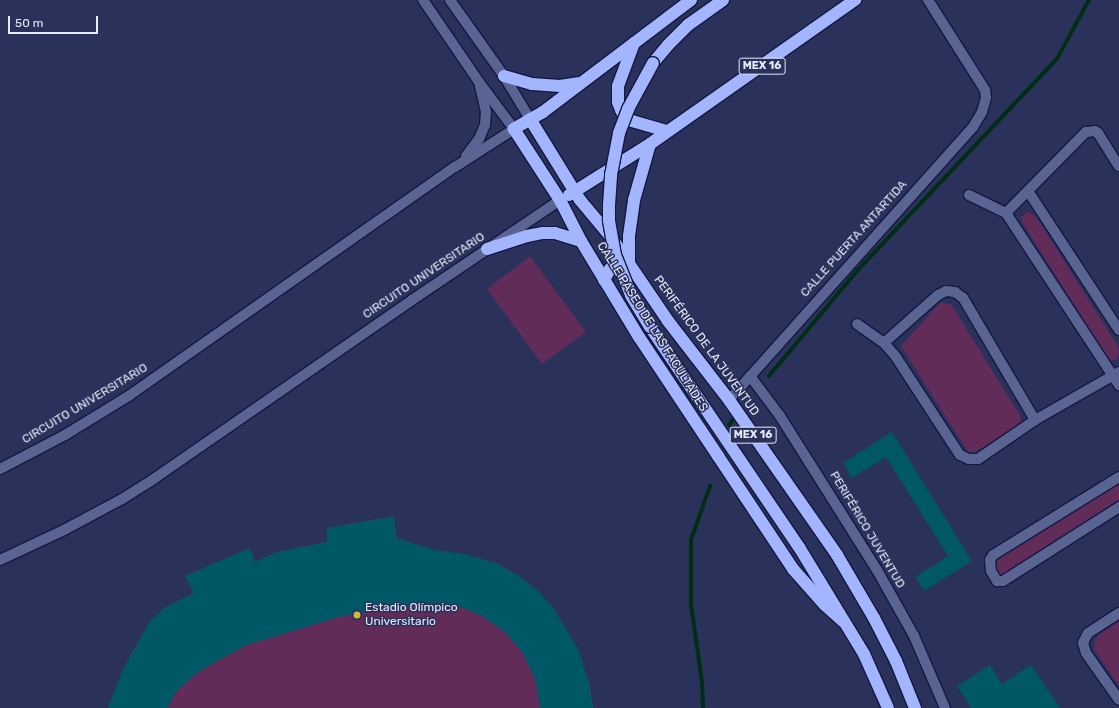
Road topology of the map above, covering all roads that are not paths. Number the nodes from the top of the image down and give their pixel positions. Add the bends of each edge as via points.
1 (423, 0) edge
2 (450, 0) edge
3 (692, 0) edge
4 (723, 0) edge
5 (855, 0) edge
6 (928, 0) edge
7 (635, 42) junction
8 (504, 76) junction
9 (479, 82) junction
10 (581, 82) junction
11 (530, 120) junction
12 (514, 129) junction
13 (668, 131) junction
14 (650, 144) junction
15 (1117, 159) edge
16 (455, 167) junction
17 (1028, 191) junction
18 (575, 192) junction
19 (969, 195) dead end
20 (560, 200) junction
21 (1006, 214) junction
22 (581, 240) junction
23 (487, 249) junction
24 (627, 260) junction
25 (604, 280) junction
26 (856, 324) dead end
27 (1119, 330) edge
28 (884, 343) junction
29 (750, 376) junction
30 (1117, 378) edge
31 (728, 400) junction
32 (1035, 420) junction
33 (0, 469) edge
34 (1119, 476) edge
35 (1119, 507) edge
36 (0, 560) edge
37 (1119, 613) edge
38 (843, 620) junction
39 (1119, 700) edge
40 (888, 708) edge
41 (915, 708) edge
42 (945, 708) edge

1 - 9 street, CALLE PASEO DE LAS FACULTADES
2 - 8 street
3 - 7 highway, CIRCUITO UNIVERSITARIO
4 - 38 highway, bridge via 688,25 668,45 653,63 628,109 616,145 611,175 609,220 615,255 631,295 650,327 799,547
5 - 13 highway, CIRCUITO UNIVERSITARIO / MEX 16
6 - 29 street, CALLE PUERTA ANTARTIDA via 985,90 985,104 973,127
7 - 10 highway, CIRCUITO UNIVERSITARIO
7 - 13 highway via 618,86 620,110 632,121
8 - 10 highway via 532,84 560,86
8 - 11 street
9 - 12 street, CALLE PASEO DE LAS FACULTADES
9 - 16 street via 486,112 485,125 479,139
10 - 11 highway, CIRCUITO UNIVERSITARIO
11 - 12 highway, CIRCUITO UNIVERSITARIO
11 - 18 highway, MEX 16
12 - 16 street, CIRCUITO UNIVERSITARIO
12 - 20 highway, CALLE PASEO DE LAS FACULTADES / MEX 16
13 - 14 highway, CIRCUITO UNIVERSITARIO / MEX 16
14 - 18 highway, CIRCUITO UNIVERSITARIO / MEX 16
14 - 24 highway via 634,200
15 - 17 street via 1098,133 1086,132
16 - 33 street, CIRCUITO UNIVERSITARIO via 130,395 65,435
17 - 21 street
17 - 27 street
18 - 20 highway, CIRCUITO UNIVERSITARIO / MEX 16
18 - 24 highway, PERIFÉRICO DE LA JUVENTUD / MEX 16
19 - 21 street
20 - 22 highway, CALLE PASEO DE LAS FACULTADES / MEX 16
20 - 23 street, CIRCUITO UNIVERSITARIO / MEX 16
21 - 30 street
22 - 23 highway via 542,233
22 - 25 highway, CALLE PASEO DE LAS FACULTADES / MEX 16
23 - 36 street, CIRCUITO UNIVERSITARIO / MEX 16 via 122,500
24 - 25 highway via 610,269
24 - 31 highway, PERIFÉRICO DE LA JUVENTUD / MEX 16 via 668,321
25 - 38 highway, CALLE PASEO DE LAS FACULTADES / MEX 16 via 793,569 820,600
26 - 28 street
28 - 32 street via 964,458 978,459
28 - 32 street via 938,294 946,291 955,292 963,298
29 - 31 street, CALLE PUERTA ANTARTIDA
29 - 42 street, PERIFÉRICO JUVENTUD via 780,416 877,570 914,636
30 - 32 street
31 - 41 highway, PERIFÉRICO DE LA JUVENTUD / MEX 16 via 837,555 896,661
34 - 35 street via 993,555 990,560 991,572 997,581 1003,581
37 - 39 street via 1088,633 1082,642 1086,653
38 - 40 highway, MEX 16 via 864,654

